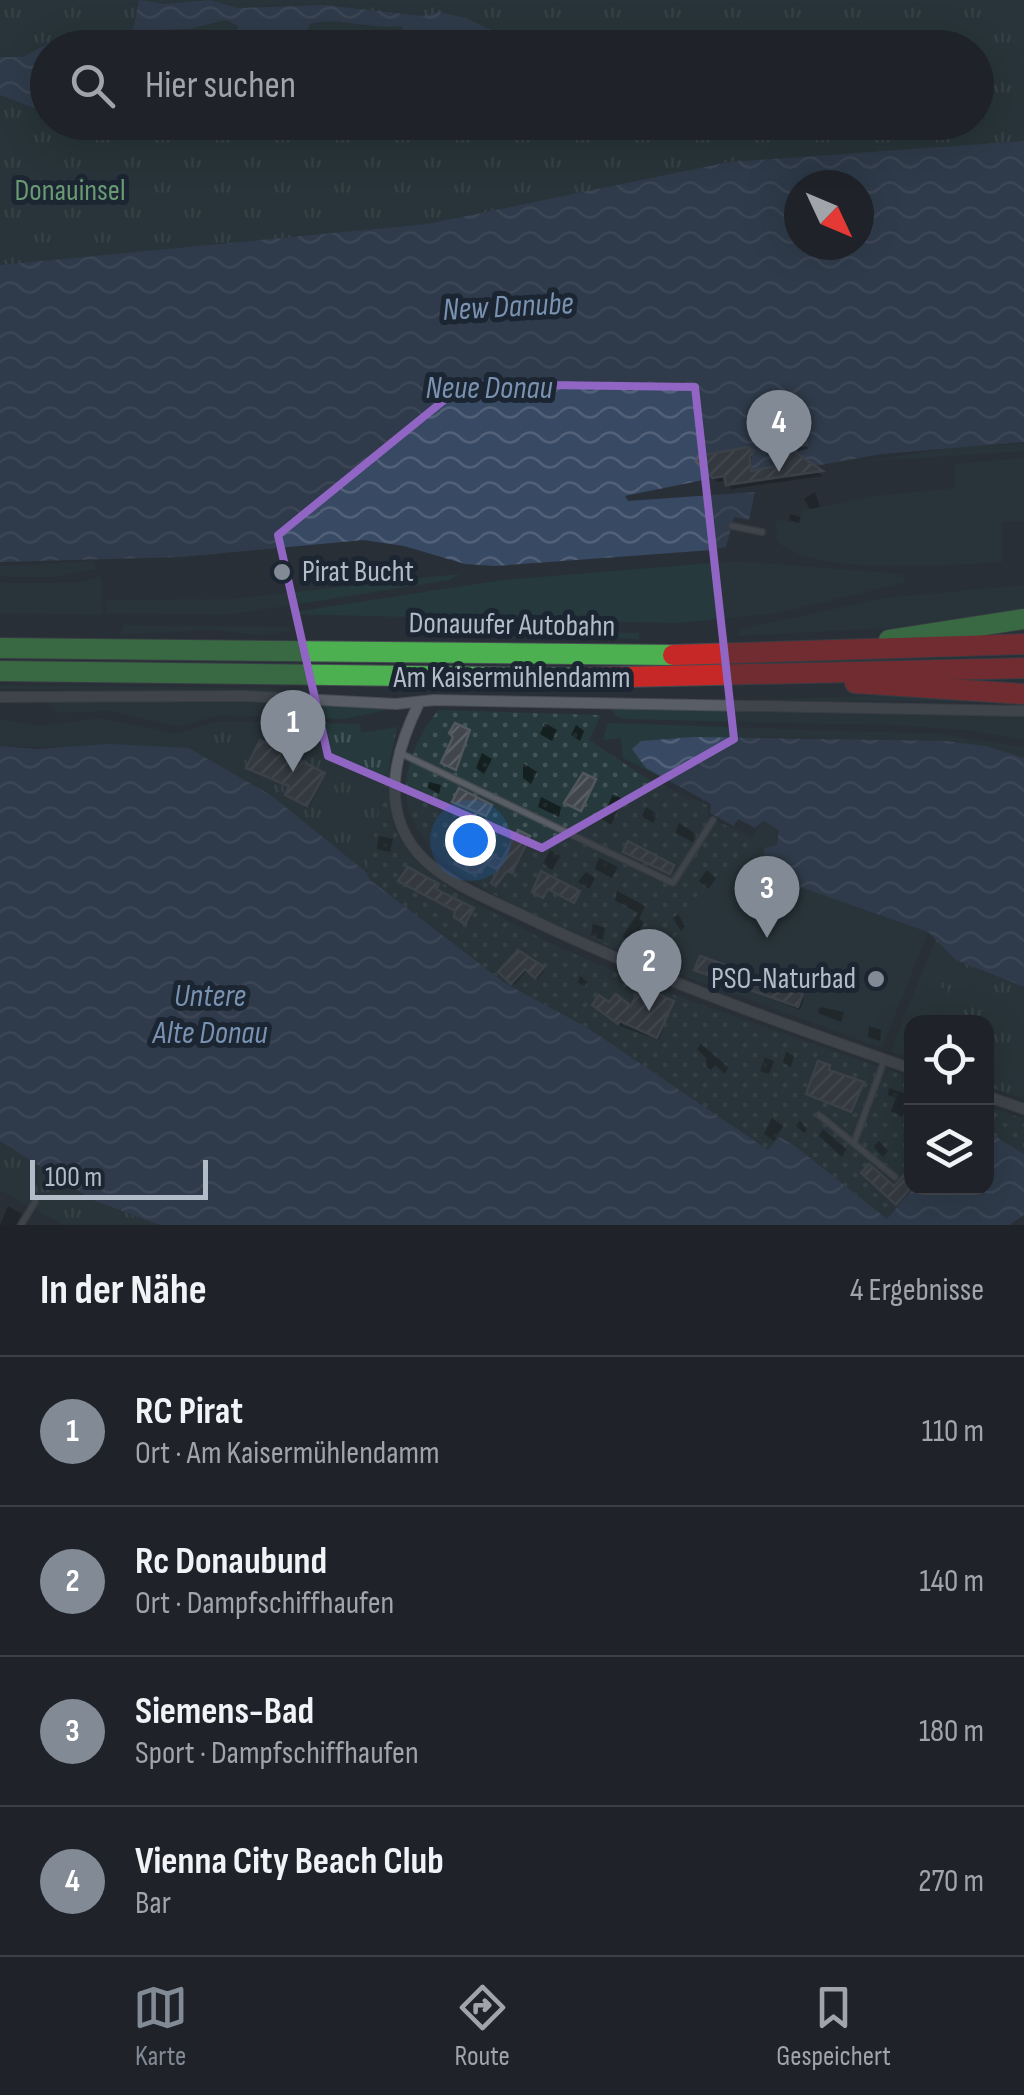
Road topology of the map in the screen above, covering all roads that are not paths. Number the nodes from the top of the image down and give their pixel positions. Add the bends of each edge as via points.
1 (732, 526) dead end
2 (762, 532) dead end
3 (1024, 618) edge
4 (1024, 644) edge
5 (0, 648) edge
6 (828, 652) junction
7 (1024, 668) edge
8 (0, 670) edge
9 (809, 676) junction
10 (1024, 694) edge
11 (0, 696) edge
12 (419, 703) junction
13 (1024, 711) edge
14 (399, 752) junction
15 (713, 820) dead end
16 (884, 1060) junction
17 (904, 1066) edge
18 (994, 1099) edge
19 (1024, 1109) edge
20 (819, 1115) dead end
21 (854, 1143) junction
22 (895, 1176) dead end
23 (34, 1202) dead end
24 (22, 1225) edge

1 - 2 lane
3 - 6 highway
4 - 6 highway, Donauufer Autobahn
5 - 6 highway, Donauufer Autobahn via 542,656
7 - 9 highway, Donauufer Autobahn
8 - 9 highway, Donauufer Autobahn
9 - 10 highway
11 - 12 street, Am Kaisermühlendamm
12 - 13 street, Am Kaisermühlendamm
12 - 14 street
14 - 15 lane via 673,883
14 - 16 street via 398,816 428,864 623,962
16 - 17 street
16 - 21 lane
18 - 19 street
20 - 21 lane
21 - 22 lane
23 - 24 lane

